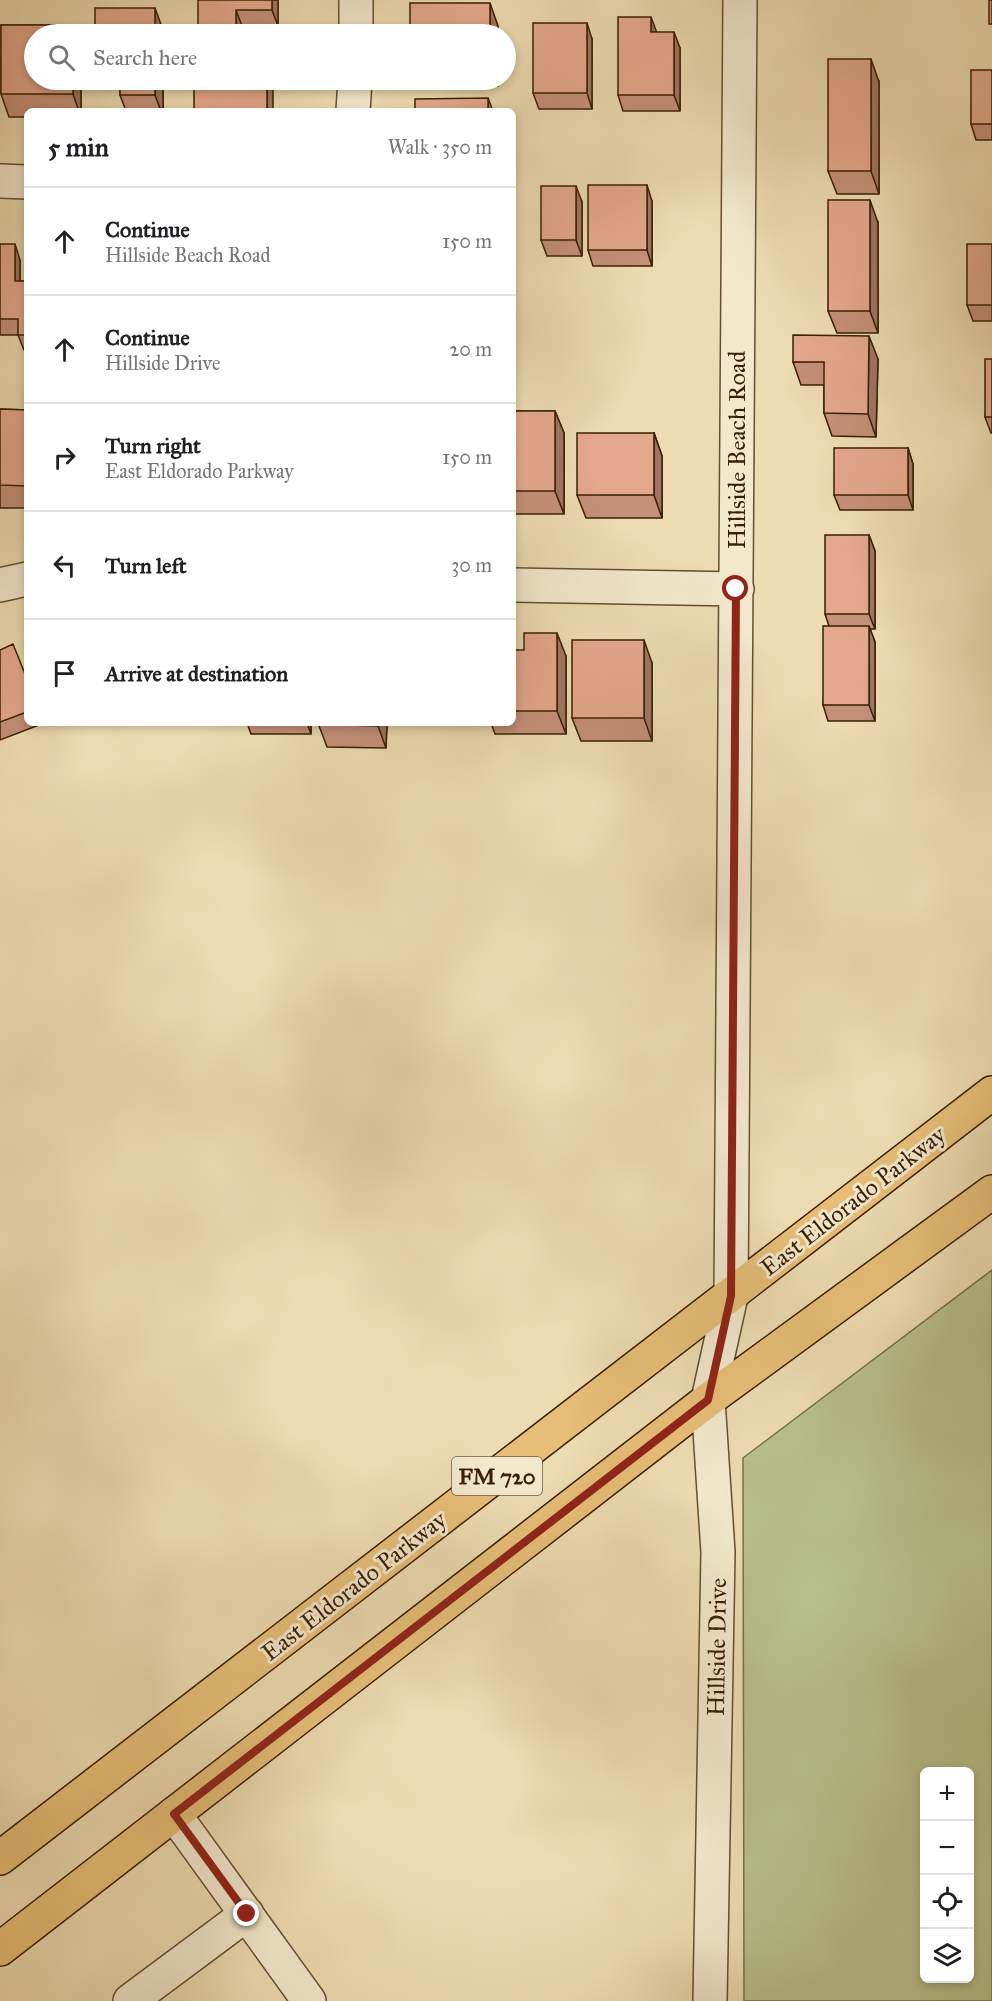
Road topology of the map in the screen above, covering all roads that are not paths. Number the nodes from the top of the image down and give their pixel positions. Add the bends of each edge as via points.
1 (356, 0) edge
2 (740, 0) edge
3 (356, 24) edge
4 (354, 90) edge
5 (352, 108) edge
6 (0, 181) edge
7 (24, 182) edge
8 (24, 580) edge
9 (0, 585) edge
10 (516, 585) edge
11 (736, 589) junction
12 (992, 1093) edge
13 (992, 1192) edge
14 (731, 1296) junction
15 (708, 1400) junction
16 (174, 1814) junction
17 (0, 1857) edge
18 (247, 1914) junction
19 (0, 1949) edge
20 (130, 2001) edge
21 (309, 2001) edge
22 (702, 2001) edge

1 - 3 street
2 - 11 street, Hillside Beach Road
4 - 5 street
6 - 7 street
8 - 9 street
10 - 11 street
11 - 14 street, Hillside Beach Road
12 - 14 main road, East Eldorado Parkway / FM 720
13 - 15 main road, FM 720
14 - 15 street, Hillside Drive
14 - 17 main road, East Eldorado Parkway / FM 720
15 - 16 main road, FM 720
15 - 22 street, Hillside Drive via 718,1552
16 - 18 street
16 - 19 main road, FM 720
18 - 20 street
18 - 21 street

